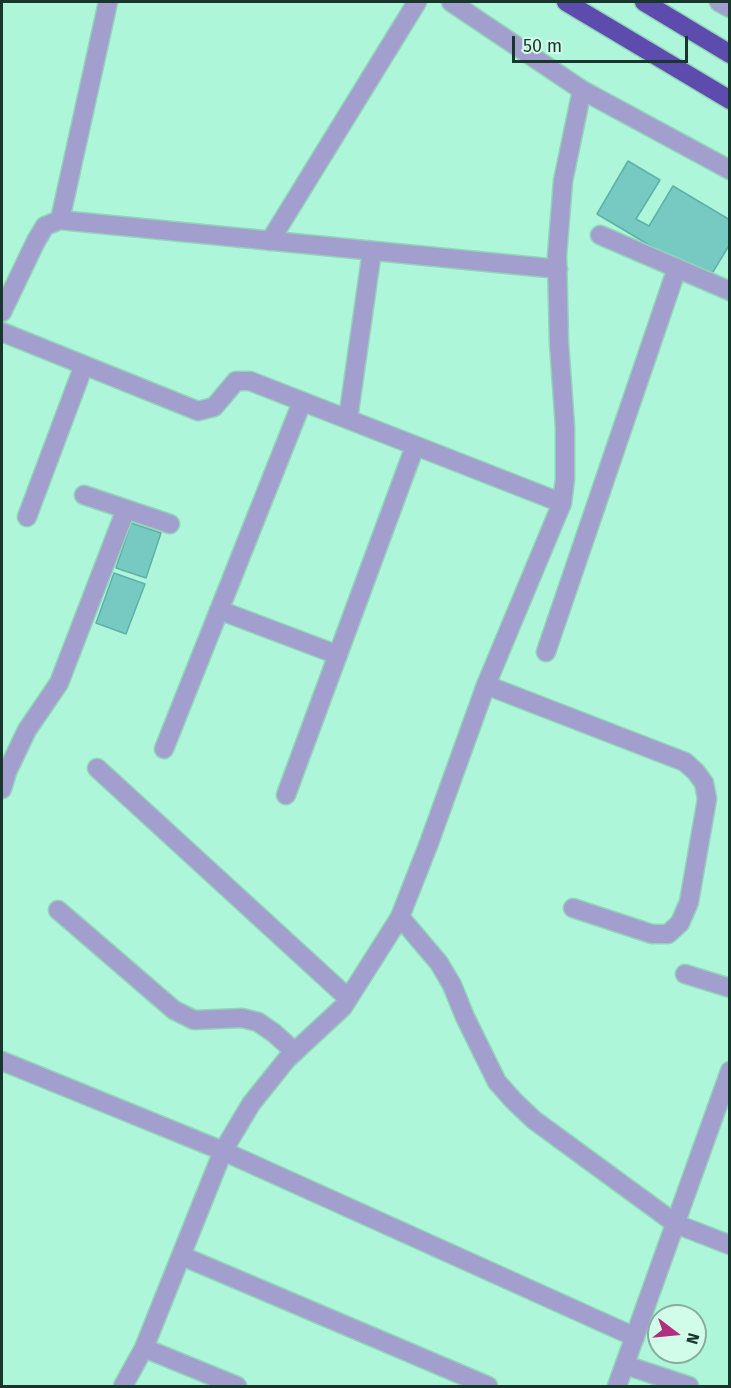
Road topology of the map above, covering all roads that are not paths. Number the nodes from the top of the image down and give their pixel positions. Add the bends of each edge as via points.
1 (108, 2) edge
2 (417, 2) edge
3 (451, 2) edge
4 (566, 2) edge
5 (644, 2) edge
6 (719, 2) edge
7 (729, 8) edge
8 (729, 54) edge
9 (582, 90) junction
10 (729, 100) edge
11 (729, 170) edge
12 (60, 220) junction
13 (600, 236) dead end
14 (270, 241) junction
15 (372, 250) junction
16 (677, 268) junction
17 (558, 269) junction
18 (729, 291) edge
19 (2, 312) edge
20 (2, 332) edge
21 (84, 365) junction
22 (302, 402) junction
23 (348, 419) junction
24 (415, 446) junction
25 (84, 495) dead end
26 (562, 503) junction
27 (126, 509) junction
28 (27, 517) dead end
29 (170, 524) dead end
30 (219, 610) junction
31 (546, 652) dead end
32 (338, 655) junction
33 (486, 685) junction
34 (164, 749) dead end
35 (6, 761) edge
36 (97, 768) dead end
37 (2, 789) edge
38 (286, 795) dead end
39 (573, 908) dead end
40 (58, 910) dead end
41 (400, 917) junction
42 (685, 974) dead end
43 (729, 988) edge
44 (348, 998) junction
45 (294, 1052) junction
46 (2, 1061) edge
47 (729, 1071) edge
48 (224, 1151) junction
49 (676, 1224) junction
50 (729, 1245) edge
51 (182, 1256) junction
52 (635, 1337) junction
53 (144, 1348) junction
54 (625, 1365) junction
55 (123, 1386) edge
56 (237, 1386) edge
57 (488, 1386) edge
58 (617, 1386) edge
59 (689, 1386) edge

1 - 12 street
2 - 14 street
3 - 9 street
4 - 10 highway
5 - 8 highway
6 - 7 street
9 - 11 street
9 - 17 street via 564,181
12 - 14 street
12 - 19 street via 45,226
13 - 16 street
14 - 15 street
15 - 17 street
15 - 23 street
16 - 18 street
16 - 31 street
17 - 26 street via 565,427
20 - 21 street
21 - 22 street via 198,411 214,407 236,381 250,381
21 - 28 street
22 - 23 street
22 - 30 street
23 - 24 street
24 - 26 street
24 - 32 street
25 - 27 street
26 - 33 street
27 - 29 street
27 - 35 street via 59,683
30 - 32 street
30 - 34 street
32 - 38 street
33 - 39 street via 685,762 704,783 707,799 689,902 680,924 668,934 652,934
33 - 41 street
35 - 37 street
36 - 44 street
40 - 45 street via 174,1010 194,1020 242,1018 258,1022
41 - 44 street
41 - 49 street via 439,963 497,1082 514,1101 534,1120
42 - 43 street
44 - 45 street
45 - 48 street via 251,1104
46 - 48 street
47 - 49 street
48 - 51 street
48 - 52 street
49 - 50 street
49 - 52 street
51 - 53 street
51 - 57 street
52 - 54 street
53 - 55 street
53 - 56 street
54 - 58 street
54 - 59 street

